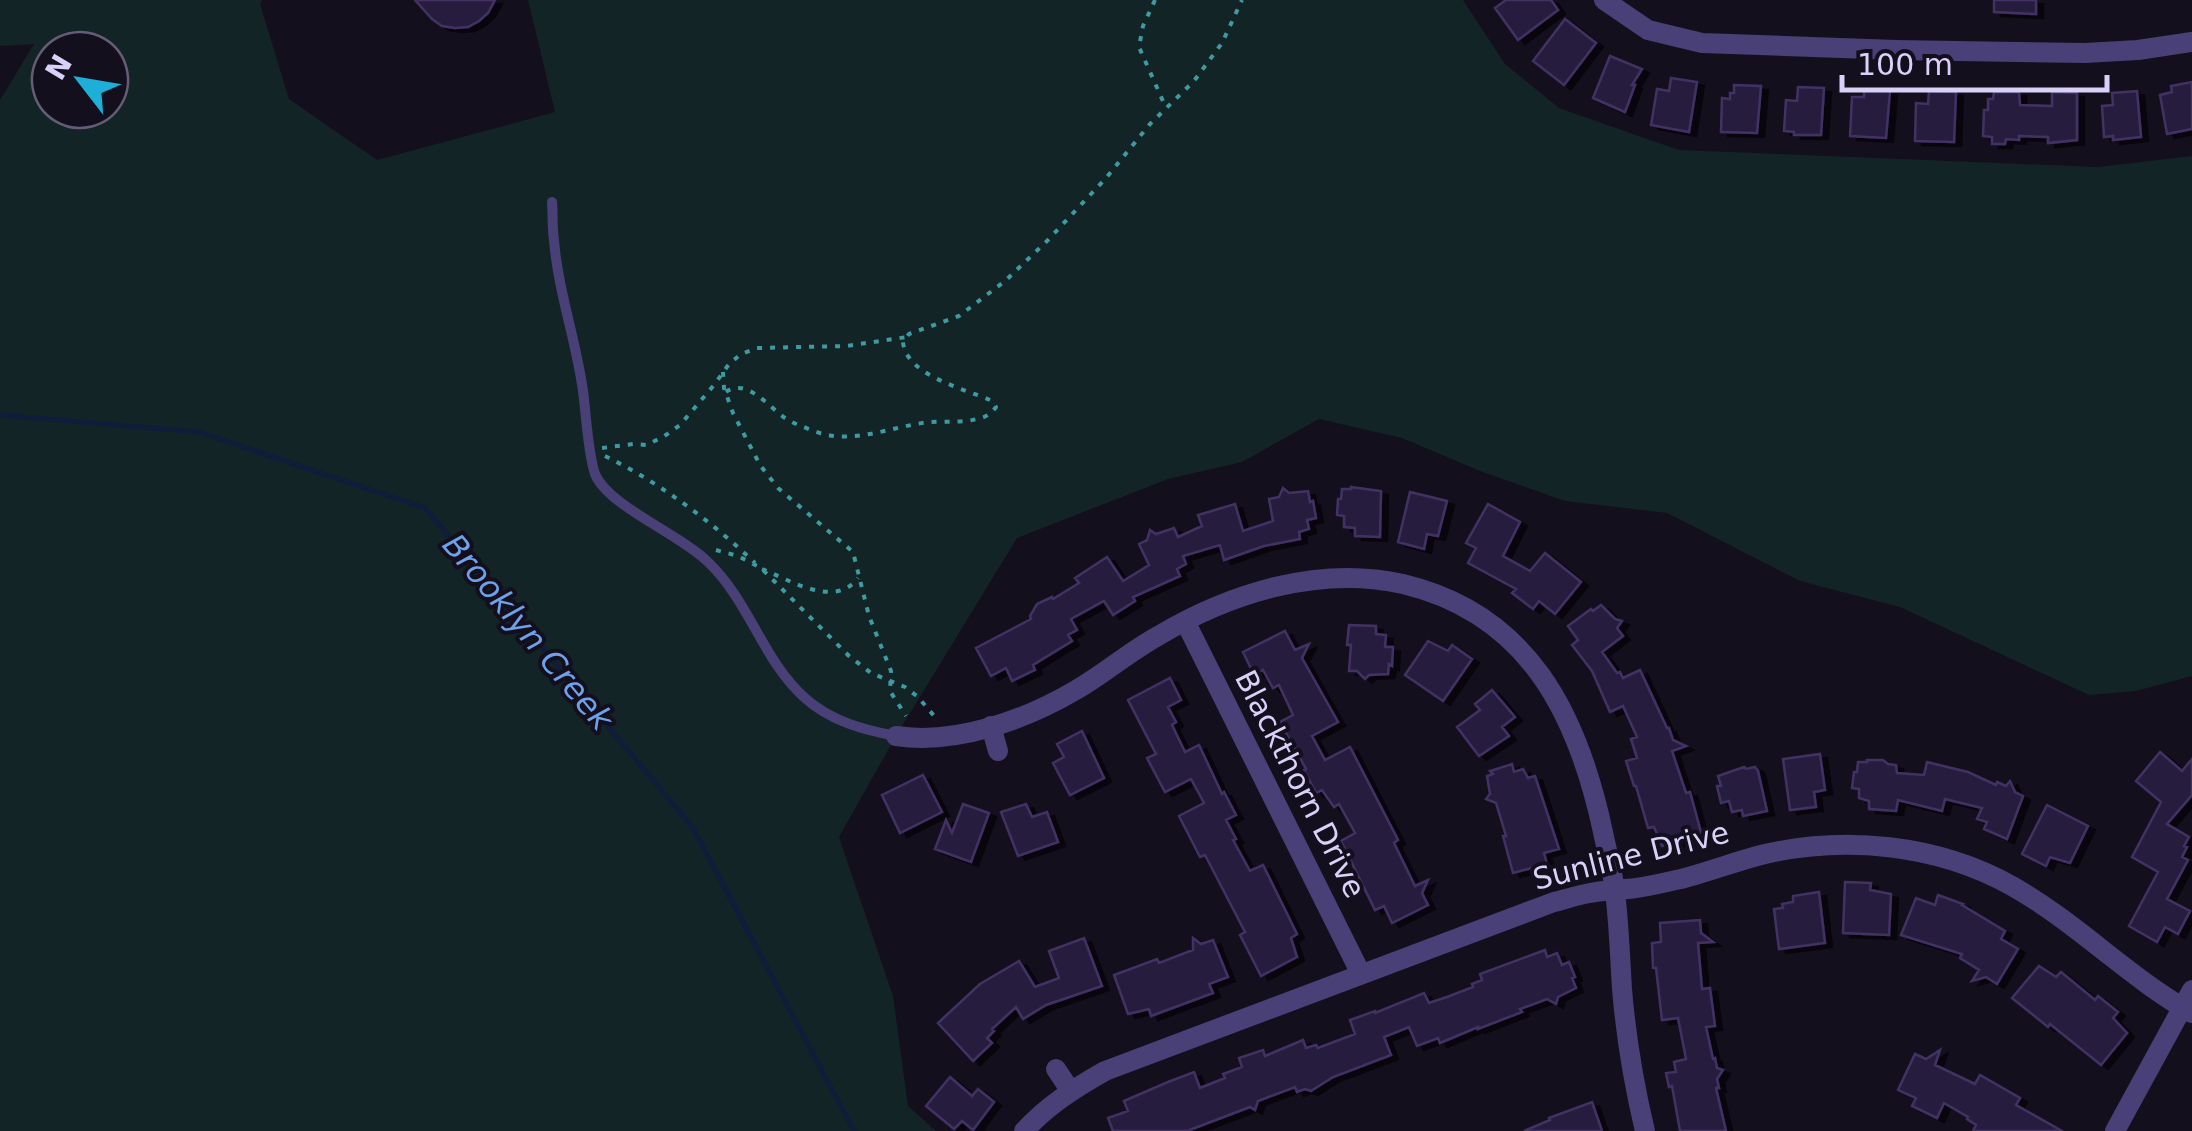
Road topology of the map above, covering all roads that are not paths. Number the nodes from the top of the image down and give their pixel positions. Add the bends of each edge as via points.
1 (1604, 0) edge
2 (2192, 42) edge
3 (552, 202) dead end
4 (1184, 620) junction
5 (991, 726) junction
6 (906, 737) joint
7 (998, 752) dead end
8 (1615, 890) junction
9 (1361, 974) junction
10 (2189, 1004) edge
11 (1056, 1069) dead end
12 (1070, 1090) junction
13 (1024, 1131) edge
14 (1645, 1131) edge
15 (2114, 1131) edge

1 - 2 street via 1648,30 1702,43 2085,52
3 - 6 lane via 594,472 603,488 707,561 730,585 785,678 808,701 849,724
4 - 5 street via 1073,692
4 - 8 street via 1288,584 1356,578 1419,588 1480,617 1531,661 1566,714 1597,805
4 - 9 street, Blackthorn Drive
5 - 6 street
5 - 7 street
8 - 9 street, Sunline Drive via 1554,902
8 - 10 street, Sunline Drive via 1793,849 1862,844 1908,850 2014,887 2149,987
8 - 14 street via 1622,993
9 - 12 street, Sunline Drive via 1105,1070
10 - 15 street
11 - 12 street
12 - 13 street, Sunline Drive

